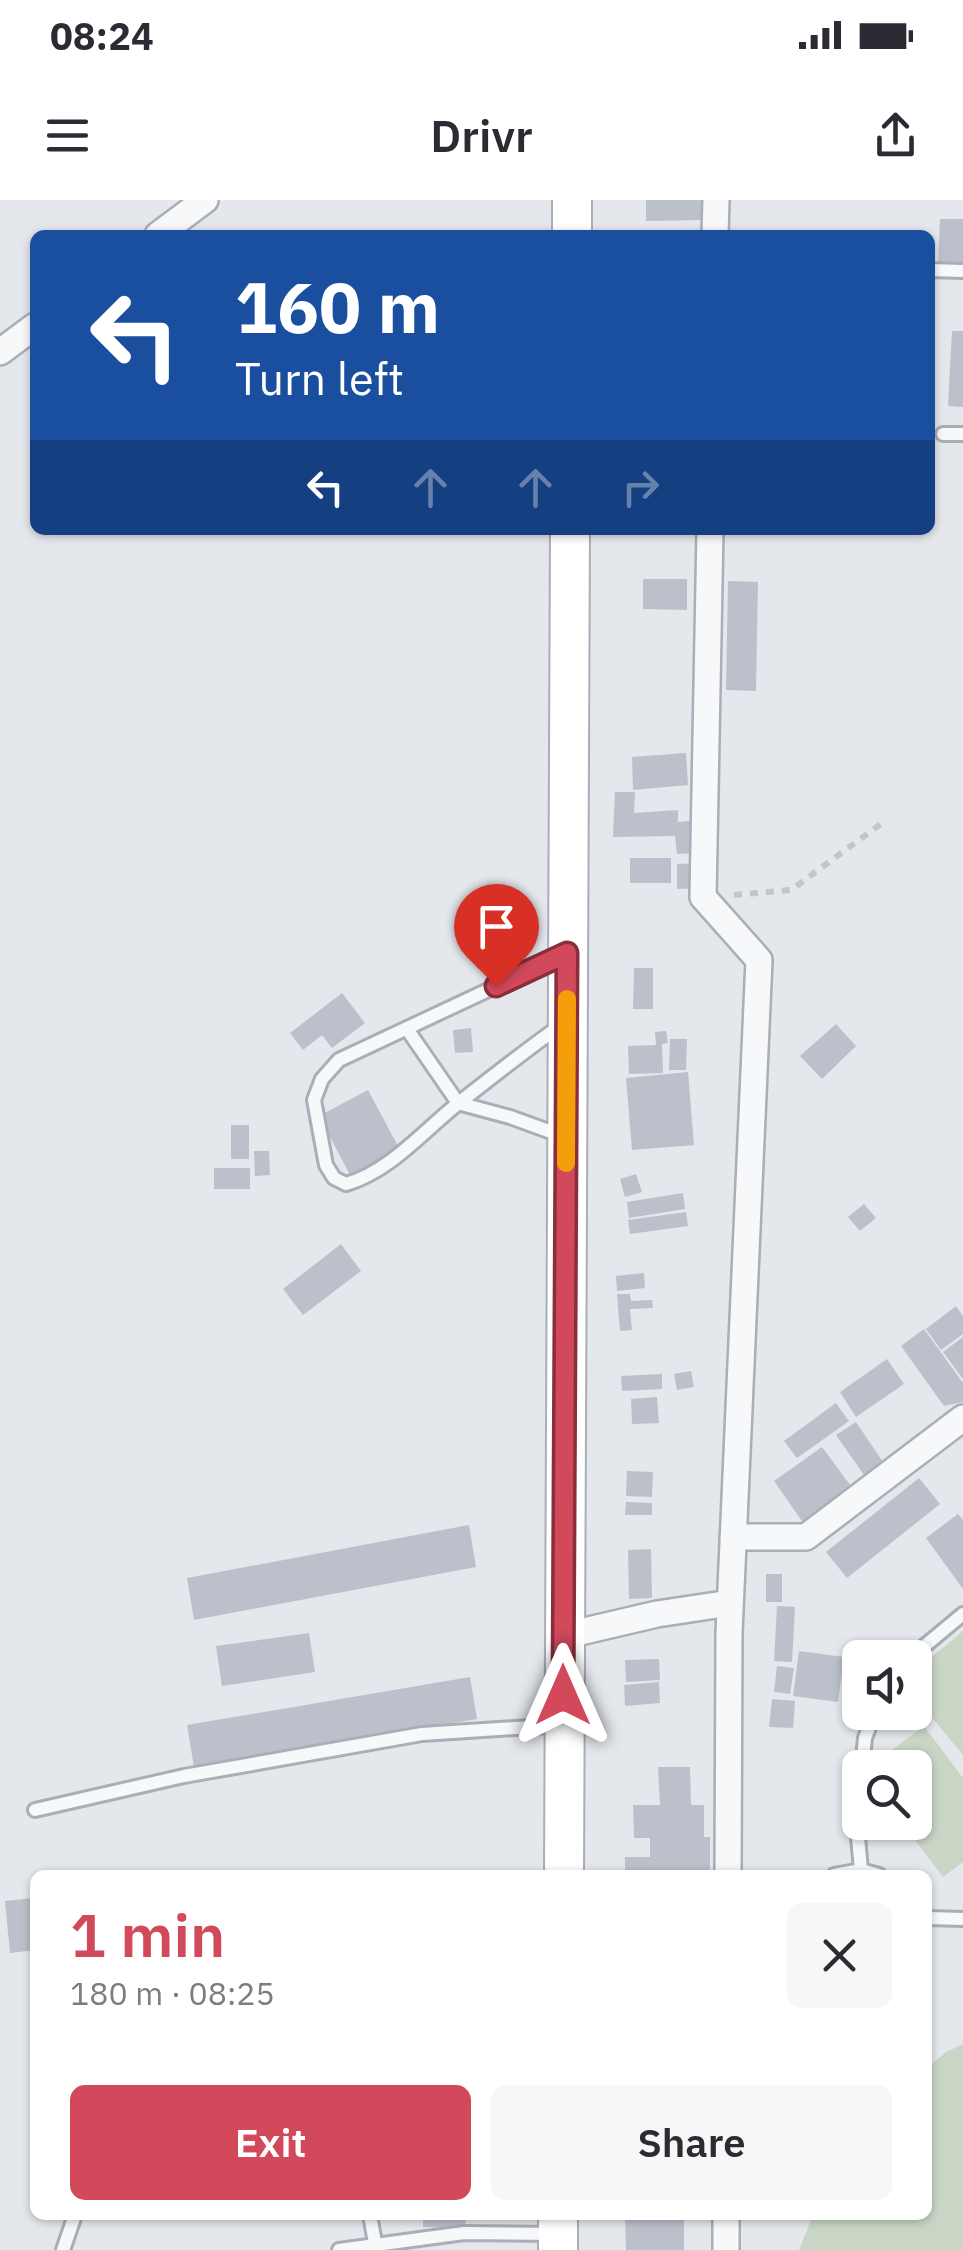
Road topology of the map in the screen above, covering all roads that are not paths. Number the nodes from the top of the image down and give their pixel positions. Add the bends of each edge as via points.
1 (205, 200) edge
2 (572, 200) edge
3 (716, 200) edge
4 (165, 230) edge
5 (572, 230) edge
6 (716, 230) edge
7 (935, 270) edge
8 (963, 272) edge
9 (30, 330) edge
10 (0, 352) edge
11 (942, 434) dead end
12 (963, 434) edge
13 (570, 535) edge
14 (710, 535) edge
15 (567, 953) junction
16 (567, 1021) junction
17 (407, 1029) junction
18 (458, 1103) junction
19 (566, 1138) junction
20 (963, 1418) edge
21 (733, 1537) junction
22 (730, 1603) junction
23 (963, 1614) edge
24 (563, 1636) junction
25 (932, 1640) edge
26 (564, 1725) junction
27 (35, 1810) dead end
28 (858, 1840) edge
29 (564, 1870) edge
30 (728, 1870) edge
31 (861, 1870) edge
32 (932, 1918) edge
33 (963, 1919) edge
34 (73, 2220) edge
35 (371, 2220) edge
36 (726, 2220) edge
37 (558, 2233) edge
38 (376, 2243) junction
39 (63, 2250) edge
40 (339, 2250) edge
41 (726, 2250) edge

1 - 4 street
2 - 5 main road
3 - 6 street
7 - 8 lane
9 - 10 street
11 - 12 lane
13 - 15 main road
14 - 21 street via 703,898 759,960
15 - 16 main road
15 - 17 lane
16 - 18 lane
16 - 19 main road
17 - 18 lane
17 - 18 lane via 339,1060 322,1078 314,1100 334,1178 346,1184 360,1180
18 - 19 lane
19 - 24 main road
20 - 21 street via 806,1537
21 - 22 street
22 - 24 street
22 - 30 street
23 - 25 lane
24 - 26 main road
26 - 27 lane via 422,1734
26 - 29 main road
28 - 31 lane
32 - 33 lane
34 - 39 lane
35 - 38 lane
36 - 41 street
37 - 38 lane via 464,2233
38 - 40 lane

